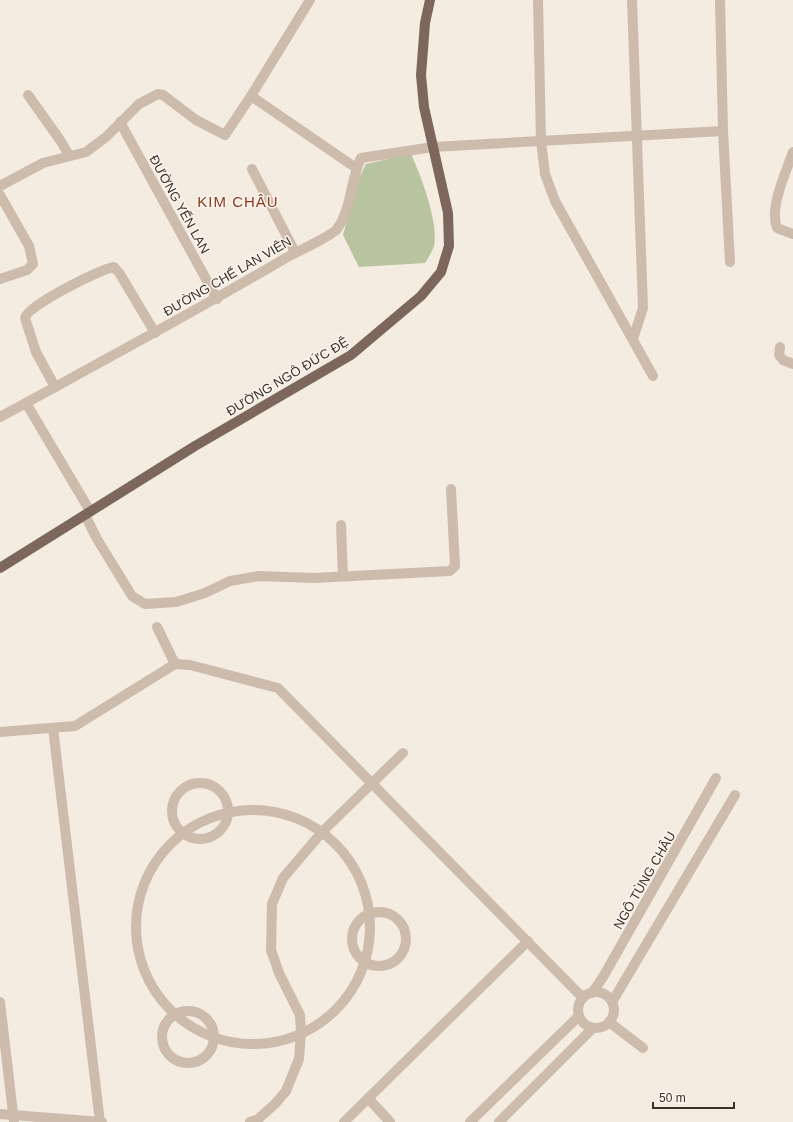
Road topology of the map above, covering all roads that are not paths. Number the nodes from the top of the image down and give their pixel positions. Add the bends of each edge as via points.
1 (310, 0) edge
2 (430, 0) edge
3 (538, 0) edge
4 (632, 0) edge
5 (720, 0) edge
6 (28, 95) dead end
7 (251, 96) junction
8 (120, 122) junction
9 (723, 131) junction
10 (637, 136) junction
11 (541, 141) junction
12 (433, 147) junction
13 (793, 154) edge
14 (69, 156) junction
15 (356, 168) junction
16 (252, 169) dead end
17 (0, 186) edge
18 (0, 195) edge
19 (793, 234) edge
20 (295, 252) junction
21 (730, 262) dead end
22 (0, 279) edge
23 (217, 299) junction
24 (155, 333) junction
25 (633, 339) junction
26 (780, 347) dead end
27 (793, 364) edge
28 (653, 376) dead end
29 (55, 387) junction
30 (26, 403) junction
31 (0, 417) edge
32 (451, 488) dead end
33 (88, 513) junction
34 (341, 524) dead end
35 (0, 567) edge
36 (343, 576) junction
37 (157, 627) dead end
38 (175, 664) junction
39 (53, 728) junction
40 (0, 732) edge
41 (403, 753) dead end
42 (716, 778) dead end
43 (372, 782) junction
44 (735, 795) dead end
45 (228, 812) junction
46 (182, 831) junction
47 (323, 831) junction
48 (369, 913) junction
49 (528, 941) junction
50 (367, 964) junction
51 (587, 995) junction
52 (0, 1002) edge
53 (612, 1002) junction
54 (174, 1014) junction
55 (579, 1016) junction
56 (609, 1022) junction
57 (593, 1028) junction
58 (301, 1033) junction
59 (214, 1039) junction
60 (643, 1048) dead end
61 (368, 1098) junction
62 (1, 1115) edge
63 (13, 1118) edge
64 (101, 1122) edge
65 (250, 1122) edge
66 (344, 1122) edge
67 (390, 1122) edge
68 (470, 1122) edge
69 (498, 1122) edge

1 - 7 street
2 - 12 main road, ĐƯỜNG NGÔ ĐỨC ĐỆ via 421,74 424,107
3 - 11 street
4 - 10 street
5 - 9 street
6 - 14 street
7 - 8 street via 225,134 196,120 158,94 139,104
7 - 15 street
8 - 14 street via 86,152
8 - 23 street, ĐƯỜNG YẾN LAN
9 - 10 street
9 - 21 street
10 - 11 street
10 - 25 street via 643,308
11 - 12 street
11 - 25 street via 545,174 555,201
12 - 15 street via 361,158
12 - 33 main road, ĐƯỜNG NGÔ ĐỨC ĐỆ via 448,213 449,246 441,272 421,296 351,355 195,446
13 - 19 street via 777,198 774,216 777,228
14 - 17 street via 39,165
15 - 20 street, ĐƯỜNG CHẾ LAN VIÊN via 349,203 336,230
16 - 20 street
18 - 22 street via 29,246 33,264 27,270
20 - 23 street, ĐƯỜNG CHẾ LAN VIÊN
23 - 24 street, ĐƯỜNG CHẾ LAN VIÊN
24 - 29 street, ĐƯỜNG CHẾ LAN VIÊN
24 - 29 street via 114,267 40,303 24,318 36,352
25 - 28 street
26 - 27 street via 779,355 783,360
29 - 30 street, ĐƯỜNG CHẾ LAN VIÊN
30 - 31 street, ĐƯỜNG CHẾ LAN VIÊN
30 - 33 street
32 - 36 street via 454,570 422,574
33 - 35 main road, ĐƯỜNG NGÔ ĐỨC ĐỆ
33 - 36 street via 97,539 132,596 145,604 158,605 187,600 239,579 259,576
34 - 36 street
37 - 38 street
38 - 39 street via 75,726
38 - 43 street via 190,665 278,688
39 - 40 street
39 - 64 street
41 - 43 street
42 - 51 street, NGÔ TÙNG CHÂU via 603,977
43 - 47 street
43 - 49 street
44 - 53 street
45 - 46 street
45 - 46 street via 220,831 213,836 195,838
45 - 46 street via 224,797 218,789 206,784 192,784 178,795 172,812 174,821
45 - 47 street via 281,812
46 - 54 street via 147,876 136,913 137,952 152,988
47 - 48 street via 350,857 366,888
47 - 58 street via 283,878 272,904 271,950 279,974 300,1015
48 - 50 street
48 - 50 street via 356,924 351,940 357,957
48 - 50 street via 388,913 396,918 406,934 406,943 398,960 390,965 381,967
49 - 51 street
49 - 61 street
50 - 58 street via 347,999 321,1023
51 - 53 street via 603,994
51 - 55 street via 579,1004
52 - 63 street
53 - 56 street via 613,1014
54 - 59 street via 202,1034
54 - 59 street via 191,1010 200,1013 212,1026
54 - 59 street via 167,1020 161,1037 163,1046 173,1059 198,1062 211,1051
55 - 57 street via 586,1025
55 - 68 street
56 - 57 street via 602,1027
56 - 60 street
57 - 69 street
58 - 59 street via 284,1042 242,1044
58 - 65 street via 299,1059 286,1091 258,1119
61 - 66 street
61 - 67 street
62 - 63 street
63 - 64 street

